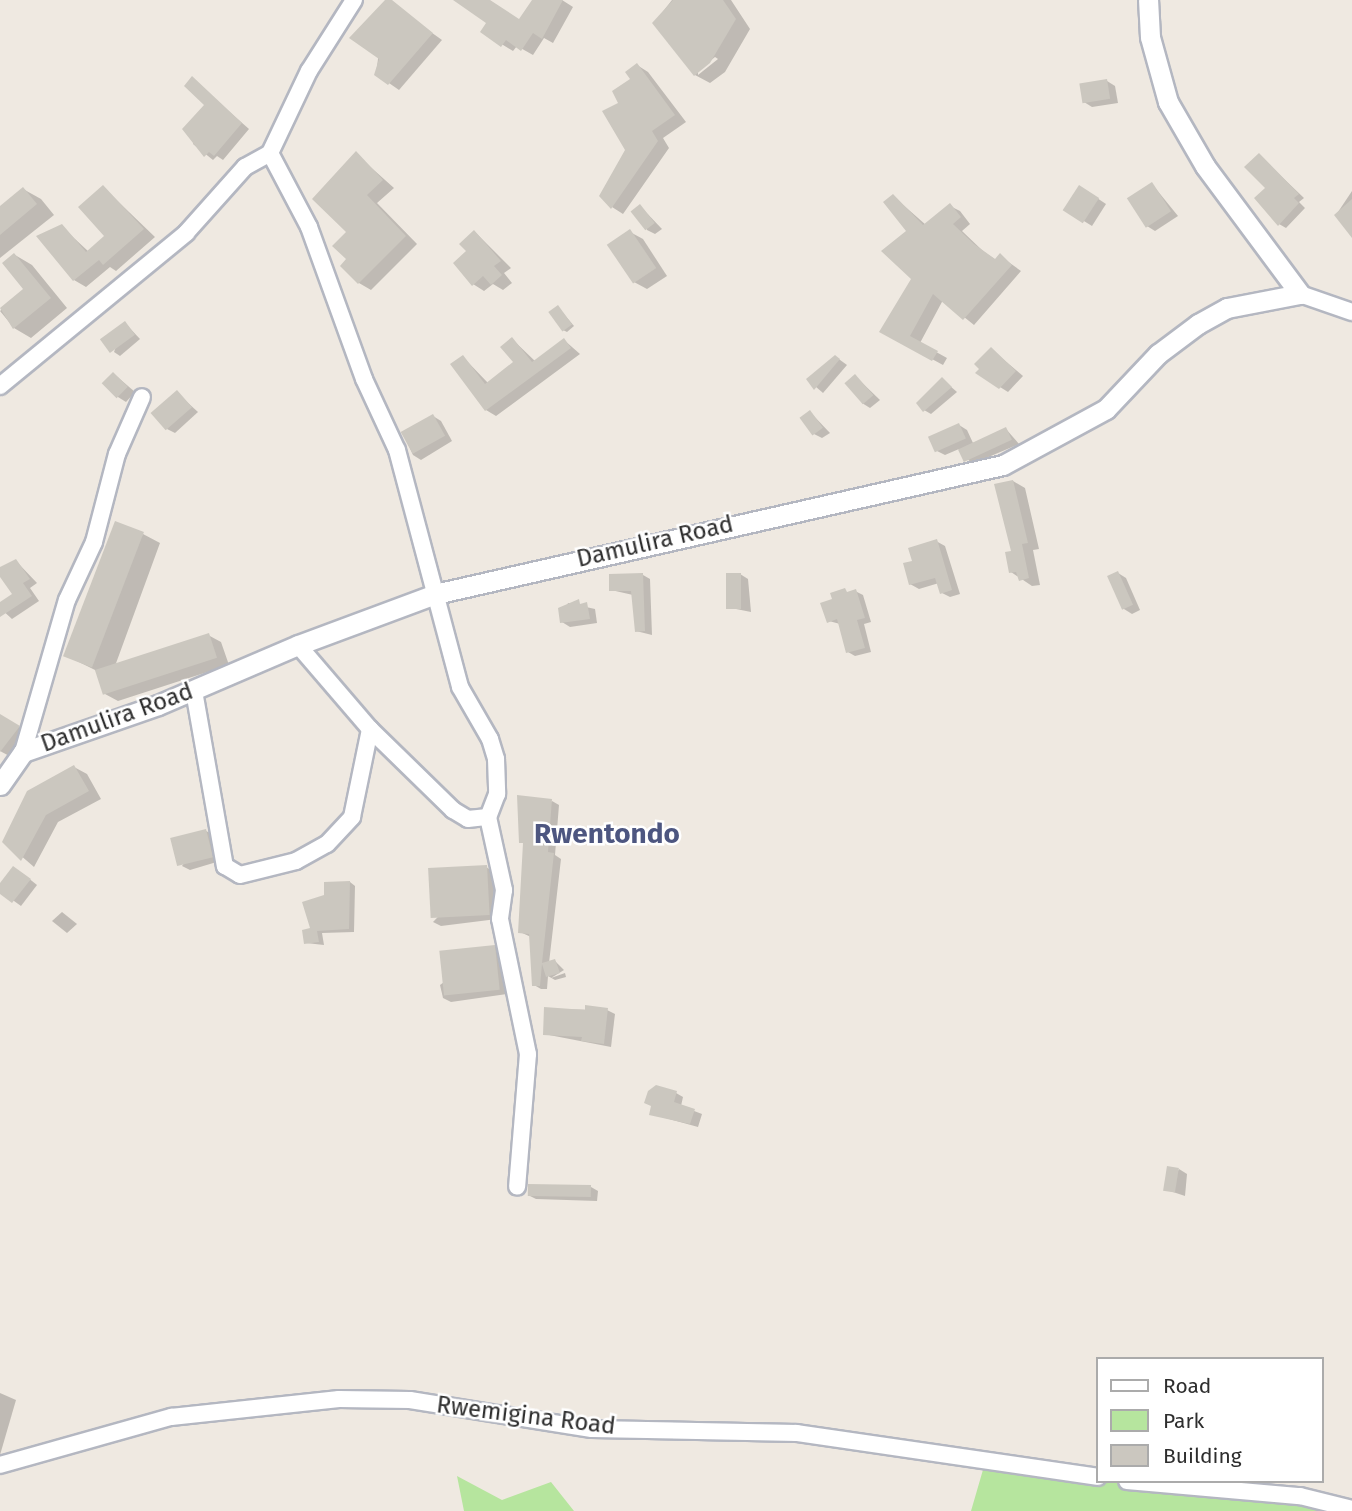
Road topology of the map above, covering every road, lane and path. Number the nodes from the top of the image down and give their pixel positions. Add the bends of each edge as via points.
1 (354, 0) edge
2 (1148, 0) edge
3 (270, 153) junction
4 (1300, 294) junction
5 (1352, 312) edge
6 (0, 386) edge
7 (142, 397) dead end
8 (435, 594) junction
9 (298, 645) junction
10 (194, 691) junction
11 (370, 729) junction
12 (23, 752) junction
13 (0, 785) edge
14 (488, 817) junction
15 (517, 1186) dead end
16 (0, 1465) edge
17 (1096, 1477) edge
18 (1149, 1483) edge
19 (1352, 1509) edge

1 - 3 street via 309,71
2 - 4 street via 1150,37 1168,102 1205,166
3 - 6 street via 245,167 186,233
3 - 8 street via 309,227 364,379 397,450
4 - 5 street
4 - 8 street, Damulira Road via 1227,307 1158,354 1106,409 1003,465
7 - 12 street via 117,454 94,542 67,600
8 - 9 street, Damulira Road
8 - 14 street via 460,687 481,720 496,759 497,794
9 - 10 street, Damulira Road
9 - 11 street
10 - 11 street via 225,866 240,875 296,860 327,844 352,817
10 - 12 street, Damulira Road
11 - 14 street via 453,810 468,819
12 - 13 street, Damulira Road
14 - 15 street via 504,890 500,919 528,1054
16 - 17 street, Rwemigina Road via 171,1417 339,1399 410,1400 592,1429 797,1433
18 - 19 street via 1300,1496

